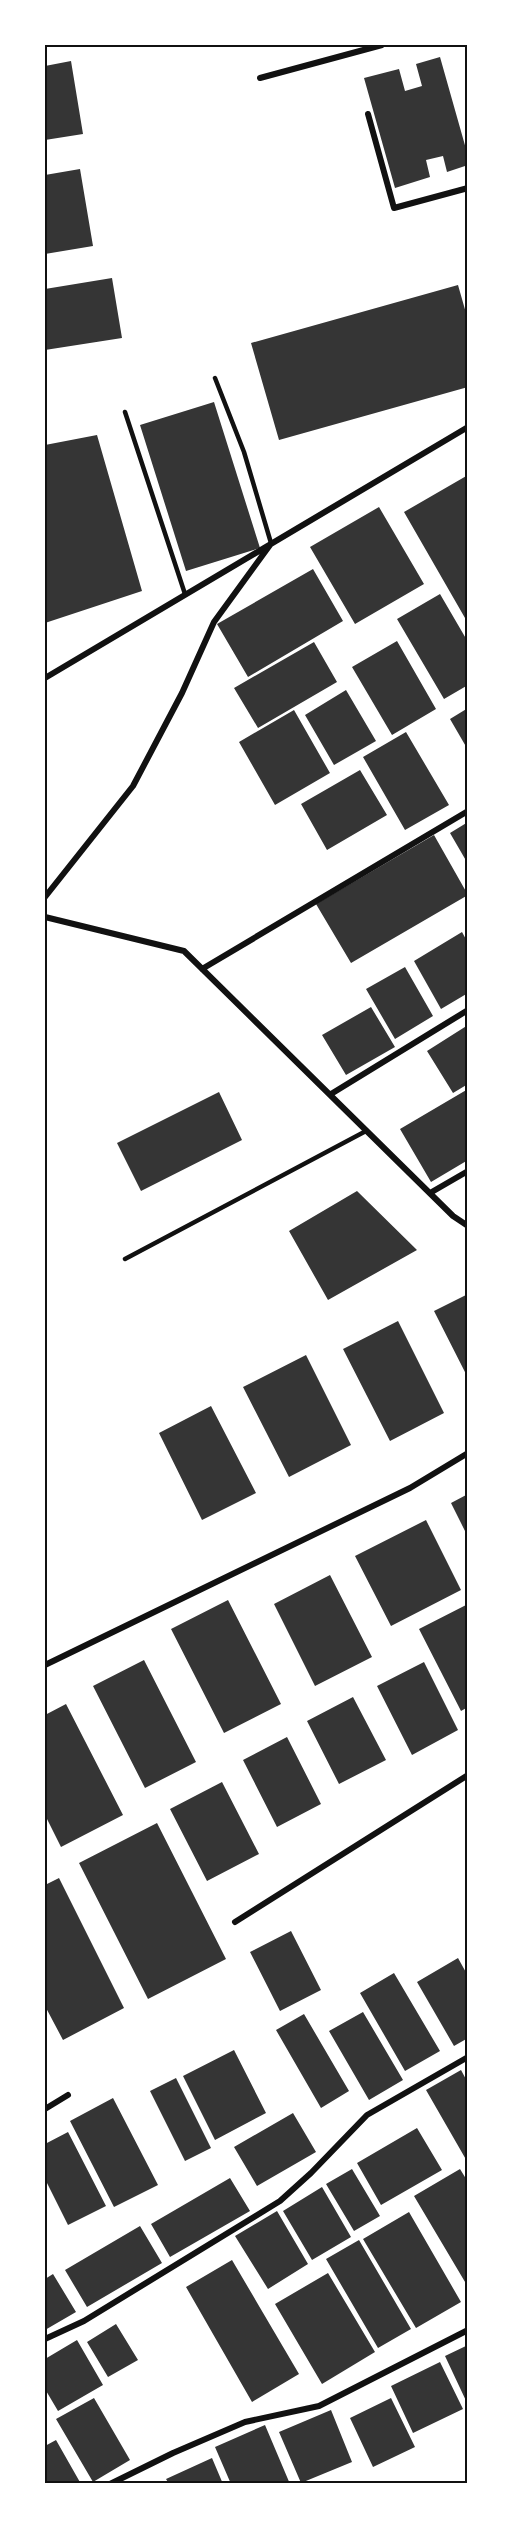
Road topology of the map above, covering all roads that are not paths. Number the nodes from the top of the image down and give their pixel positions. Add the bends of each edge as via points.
1 (382, 45) edge
2 (261, 78) dead end
3 (368, 114) dead end
4 (468, 188) edge
5 (214, 378) dead end
6 (125, 412) dead end
7 (468, 428) edge
8 (271, 543) junction
9 (185, 594) junction
10 (45, 678) edge
11 (468, 811) edge
12 (45, 897) edge
13 (45, 916) edge
14 (202, 969) junction
15 (468, 1010) edge
16 (331, 1094) junction
17 (366, 1131) junction
18 (468, 1171) edge
19 (430, 1193) junction
20 (468, 1226) edge
21 (125, 1259) dead end
22 (468, 1453) edge
23 (45, 1665) edge
24 (468, 1775) edge
25 (235, 1922) dead end
26 (468, 2057) edge
27 (68, 2095) dead end
28 (45, 2109) edge
29 (468, 2330) edge
30 (45, 2339) edge
31 (110, 2484) edge

1 - 2 street
3 - 4 street via 394,208
5 - 8 lane via 244,453
6 - 9 lane
7 - 8 street
8 - 9 street
8 - 12 street via 214,622 133,786
9 - 10 street
11 - 14 street
13 - 14 street via 184,951
14 - 16 street
15 - 16 street
16 - 17 street
17 - 19 street
17 - 21 lane
18 - 19 street
19 - 20 street
22 - 23 street via 410,1488
24 - 25 street
26 - 30 street via 367,2115 280,2201 84,2321
27 - 28 street
29 - 31 street via 319,2406 245,2422

